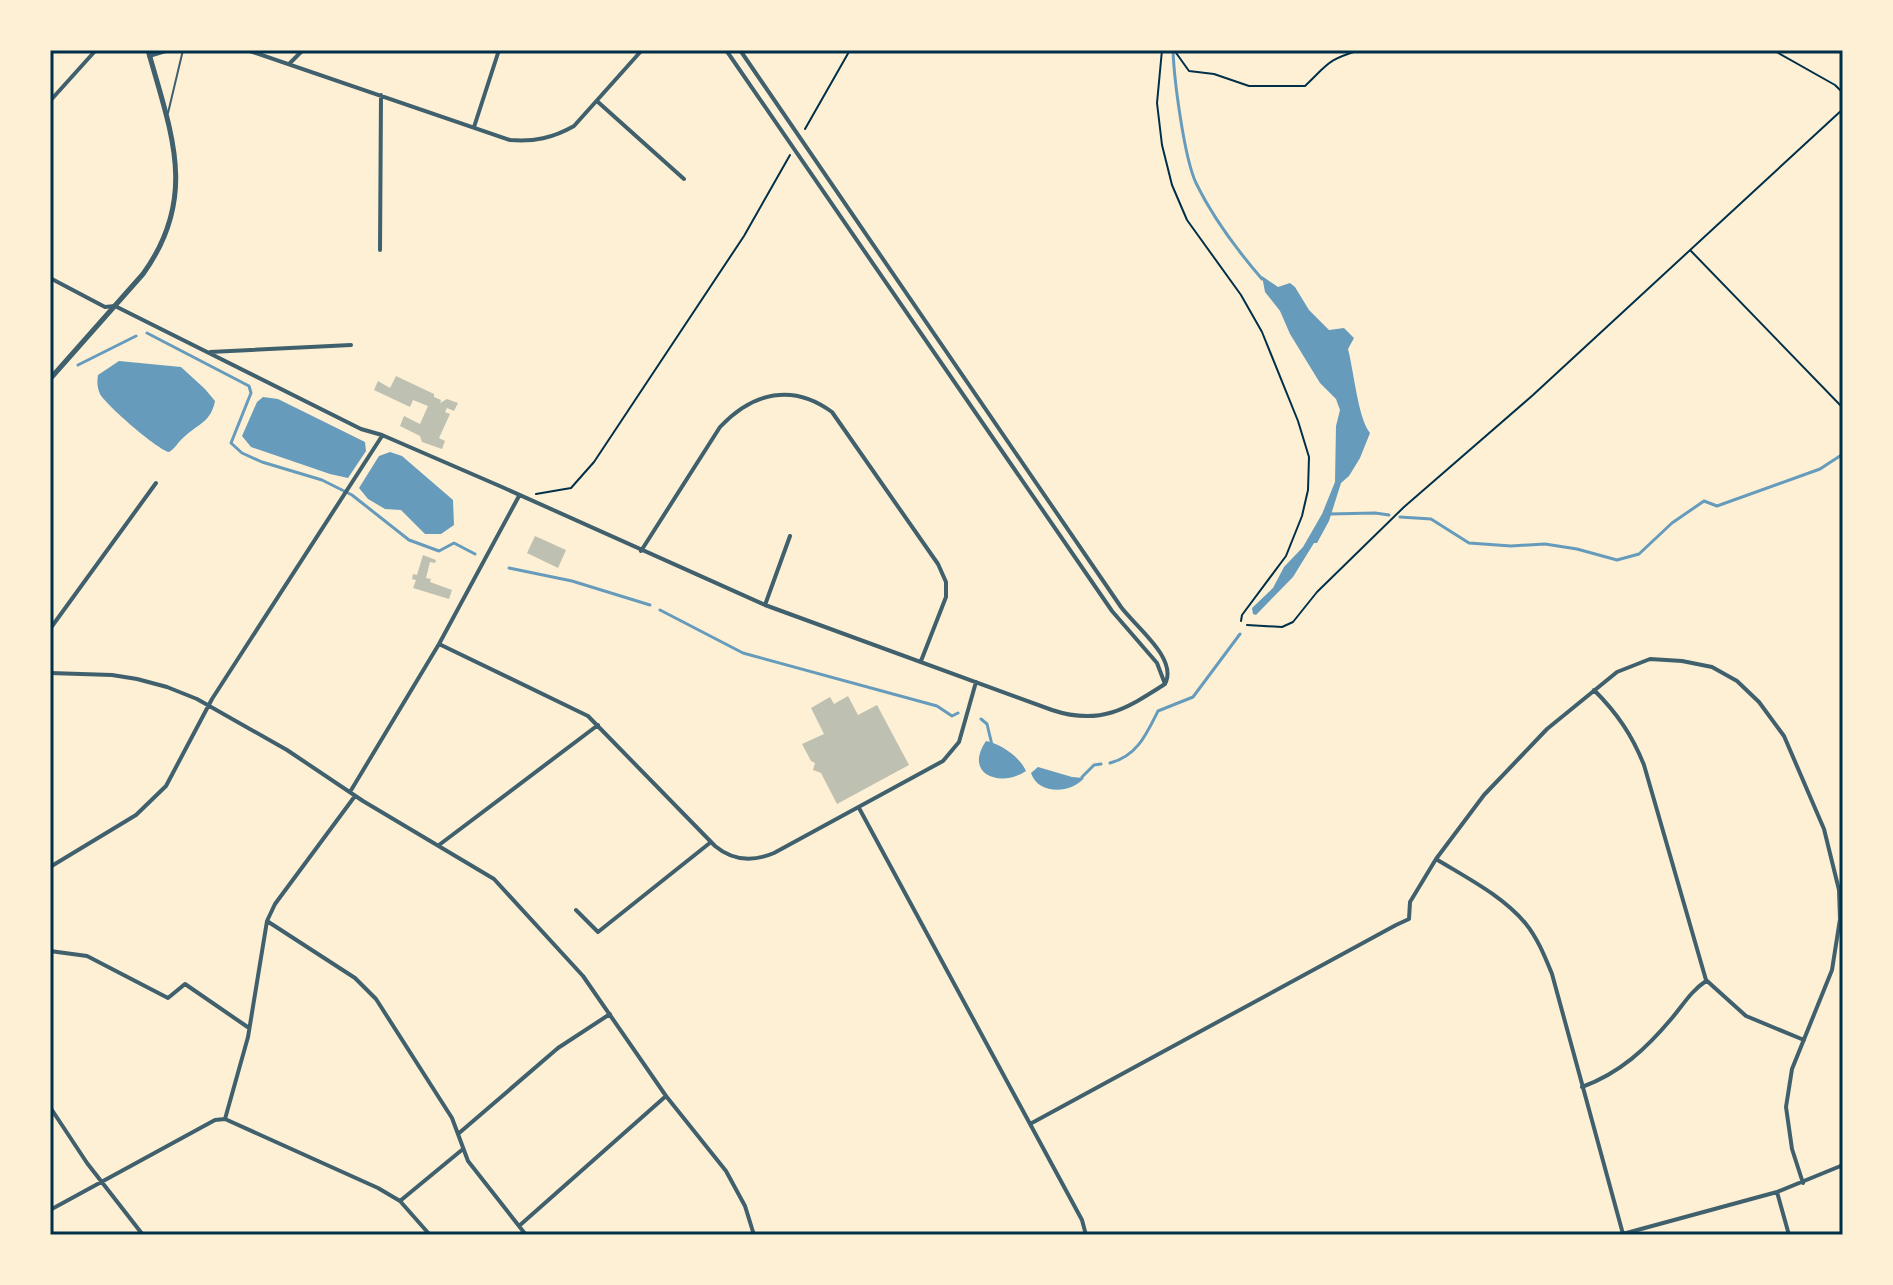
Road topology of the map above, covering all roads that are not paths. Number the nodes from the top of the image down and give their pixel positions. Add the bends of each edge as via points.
1 (96, 50) edge
2 (169, 50) edge
3 (183, 50) edge
4 (247, 50) edge
5 (303, 50) edge
6 (499, 50) edge
7 (642, 50) edge
8 (726, 50) edge
9 (740, 50) edge
10 (148, 53) edge
11 (290, 63) junction
12 (381, 95) junction
13 (50, 101) edge
14 (598, 102) junction
15 (167, 119) junction
16 (474, 127) junction
17 (684, 179) dead end
18 (380, 250) dead end
19 (50, 278) edge
20 (115, 306) junction
21 (351, 345) dead end
22 (207, 352) junction
23 (50, 379) edge
24 (382, 435) junction
25 (156, 483) dead end
26 (519, 496) junction
27 (790, 536) dead end
28 (641, 551) junction
29 (765, 605) junction
30 (50, 629) edge
31 (439, 644) junction
32 (921, 661) junction
33 (50, 673) edge
34 (976, 682) junction
35 (1165, 684) junction
36 (1594, 690) junction
37 (209, 705) junction
38 (598, 725) junction
39 (352, 794) junction
40 (859, 808) junction
41 (711, 842) junction
42 (439, 845) junction
43 (1436, 859) junction
44 (50, 867) edge
45 (576, 910) dead end
46 (267, 921) junction
47 (50, 951) edge
48 (1706, 980) junction
49 (610, 1014) junction
50 (249, 1028) junction
51 (1804, 1040) junction
52 (1582, 1087) junction
53 (666, 1096) junction
54 (50, 1107) edge
55 (225, 1119) junction
56 (1030, 1124) junction
57 (458, 1134) junction
58 (463, 1149) junction
59 (1843, 1165) edge
60 (101, 1181) junction
61 (1803, 1183) junction
62 (1777, 1192) junction
63 (400, 1201) junction
64 (50, 1210) edge
65 (519, 1226) junction
66 (1621, 1234) edge
67 (143, 1235) edge
68 (430, 1235) edge
69 (526, 1235) edge
70 (754, 1235) edge
71 (1086, 1235) edge
72 (1789, 1235) edge

1 - 13 street
2 - 10 street
3 - 15 lane
4 - 11 street
5 - 11 street
6 - 16 street
7 - 14 street
8 - 35 street via 1112,611 1157,663
9 - 35 street via 1121,607 1163,656 1169,674
10 - 15 street
11 - 12 street
12 - 16 street
12 - 18 street
14 - 16 street via 574,126 543,139 510,140
14 - 17 street
15 - 20 street via 177,176 169,225 153,261
19 - 20 street via 105,307
20 - 22 street
20 - 23 street
21 - 22 street
22 - 24 street
24 - 26 street
24 - 37 street
25 - 30 street
26 - 28 street
26 - 31 street
27 - 29 street
28 - 29 street
28 - 32 street via 733,414 776,395 810,398 832,412 946,582 946,597
29 - 32 street
31 - 38 street
31 - 39 street
32 - 34 street
33 - 37 street via 155,683
34 - 35 street via 1052,710 1086,716 1127,708
34 - 40 street via 962,732 949,755
36 - 43 street via 1547,729 1484,795
36 - 48 street via 1632,736 1644,765
36 - 51 street via 1617,672 1650,659 1712,667 1759,702 1784,736 1824,829 1839,890 1832,970
37 - 39 street
37 - 44 street via 166,786 136,815
38 - 41 street
38 - 42 street
39 - 42 street
39 - 46 street
40 - 41 street via 764,857 730,856
40 - 56 street
41 - 45 street via 598,932
42 - 49 street via 494,879 583,976
43 - 52 street via 1493,894 1527,926 1552,974
43 - 56 street via 1410,902 1404,923
46 - 50 street
46 - 57 street via 355,978 376,999
47 - 50 street via 87,956 168,998 185,984
48 - 51 street via 1746,1016
48 - 52 street via 1650,1043 1609,1077
49 - 53 street
49 - 57 street via 558,1048
50 - 55 street
51 - 61 street via 1792,1069 1786,1107
52 - 66 street
53 - 65 street
53 - 70 street via 726,1171
54 - 60 street
55 - 60 street
55 - 63 street
56 - 71 street
57 - 58 street
58 - 63 street
58 - 65 street
59 - 61 street
60 - 64 street
60 - 67 street
61 - 62 street
62 - 66 street
62 - 72 street
63 - 68 street
65 - 69 street

